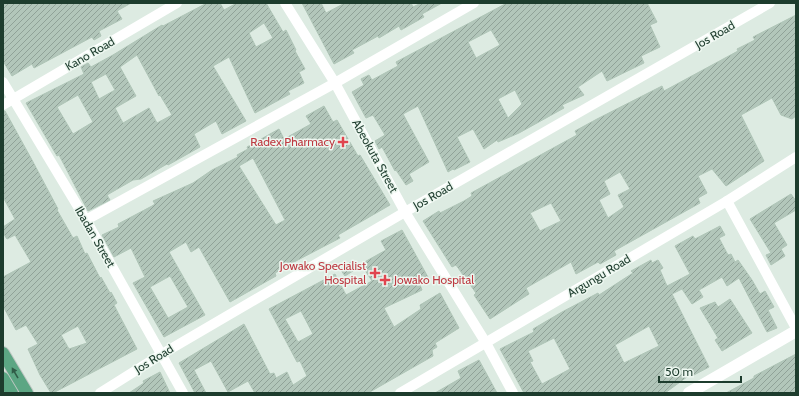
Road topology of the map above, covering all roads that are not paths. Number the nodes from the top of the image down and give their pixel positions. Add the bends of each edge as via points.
1 (177, 3) edge
2 (285, 3) edge
3 (474, 3) edge
4 (770, 3) edge
5 (3, 82) edge
6 (335, 83) junction
7 (13, 99) junction
8 (3, 105) edge
9 (796, 157) edge
10 (727, 201) junction
11 (405, 212) junction
12 (86, 220) junction
13 (796, 329) edge
14 (486, 343) junction
15 (3, 353) edge
16 (162, 354) junction
17 (3, 378) edge
18 (12, 393) edge
19 (27, 393) edge
20 (100, 393) edge
21 (183, 393) edge
22 (400, 393) edge
23 (513, 393) edge
24 (690, 393) edge

1 - 7 street, Kano Road
2 - 6 street, Abeokuta Street
3 - 6 street
4 - 11 street, Jos Road
5 - 7 street, Ibadan Street
6 - 11 street, Abeokuta Street
6 - 12 street
7 - 8 street, Kano Road
7 - 12 street, Ibadan Street
9 - 10 street, Argungu Road
10 - 13 street
10 - 14 street, Argungu Road
11 - 14 street, Abeokuta Street
11 - 16 street, Jos Road
12 - 16 street, Ibadan Street
13 - 24 street
14 - 22 street, Argungu Road
14 - 23 street, Abeokuta Street
19 -> 15 main road
16 - 20 street, Jos Road
16 - 21 street, Ibadan Street
17 - 18 main road

